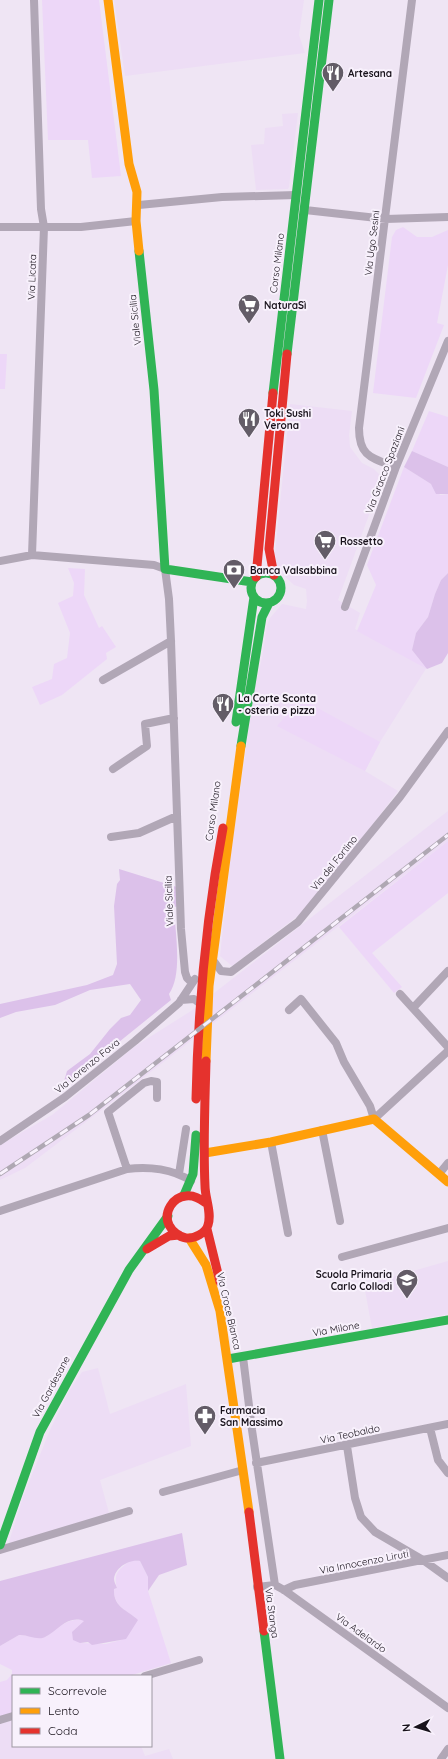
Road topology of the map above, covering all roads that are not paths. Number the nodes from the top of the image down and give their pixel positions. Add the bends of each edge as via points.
1 (34, 0) edge
2 (108, 0) edge
3 (319, 0) edge
4 (329, 0) edge
5 (412, 0) edge
6 (296, 195) junction
7 (139, 205) junction
8 (305, 210) junction
9 (448, 217) edge
10 (386, 219) junction
11 (136, 221) junction
12 (0, 227) edge
13 (44, 227) junction
14 (448, 341) edge
15 (396, 467) junction
16 (32, 555) junction
17 (0, 560) edge
18 (165, 569) junction
19 (274, 575) junction
20 (254, 579) junction
21 (254, 597) junction
22 (269, 603) junction
23 (345, 607) dead end
24 (171, 641) junction
25 (103, 680) dead end
26 (174, 718) junction
27 (448, 730) edge
28 (113, 769) dead end
29 (177, 816) junction
30 (111, 837) dead end
31 (213, 960) junction
32 (448, 971) edge
33 (202, 972) junction
34 (192, 982) junction
35 (400, 994) dead end
36 (181, 1000) junction
37 (199, 1002) junction
38 (413, 1008) junction
39 (289, 1010) dead end
40 (207, 1020) joint
41 (448, 1047) edge
42 (448, 1051) edge
43 (157, 1098) dead end
44 (374, 1119) junction
45 (186, 1129) dead end
46 (322, 1130) junction
47 (0, 1141) edge
48 (271, 1142) junction
49 (205, 1152) junction
50 (448, 1163) edge
51 (127, 1169) junction
52 (179, 1174) junction
53 (439, 1174) junction
54 (191, 1182) junction
55 (448, 1182) edge
56 (184, 1196) junction
57 (206, 1203) junction
58 (0, 1211) edge
59 (168, 1216) junction
60 (340, 1221) dead end
61 (448, 1228) edge
62 (206, 1229) junction
63 (288, 1233) dead end
64 (179, 1235) junction
65 (189, 1238) junction
66 (143, 1251) junction
67 (342, 1258) dead end
68 (448, 1320) edge
69 (243, 1357) junction
70 (228, 1359) junction
71 (448, 1424) edge
72 (430, 1428) junction
73 (347, 1446) junction
74 (256, 1463) junction
75 (243, 1470) junction
76 (448, 1473) edge
77 (163, 1492) dead end
78 (129, 1511) dead end
79 (0, 1545) edge
80 (0, 1550) edge
81 (448, 1555) edge
82 (423, 1560) junction
83 (448, 1578) edge
84 (275, 1585) junction
85 (257, 1587) junction
86 (284, 1590) junction
87 (199, 1660) dead end
88 (148, 1675) edge
89 (448, 1708) edge
90 (12, 1716) edge
91 (0, 1720) edge
92 (448, 1749) edge
93 (280, 1759) edge
94 (440, 1759) edge

1 - 13 street, Via Licata via 41,209
2 - 7 main road, Viale Sicilia via 129,164
3 - 6 main road, Corso Milano
4 - 8 main road
5 - 10 street, Via Ugo Sesini
6 - 7 street via 222,197
6 - 20 main road, Corso Milano
7 - 11 main road, Viale Sicilia
8 - 10 street
8 - 19 main road via 268,549
9 - 10 street
10 - 15 street, Via Ugo Sesini via 358,428 363,451 370,457
11 - 13 street via 81,227
11 - 18 main road, Viale Sicilia via 154,390
12 - 13 street
13 - 16 street, Via Licata
14 - 15 street, Via Gracco Spaziani
15 - 23 street, Via Gracco Spaziani
16 - 17 street
16 - 18 street via 154,565
18 - 20 main road
18 - 24 street, Viale Sicilia
19 - 20 main road via 266,573
19 - 22 main road via 280,584 280,592 276,599
20 - 21 main road via 251,589
21 - 22 main road via 260,602
21 - 33 main road, Corso Milano
22 - 31 main road, Corso Milano via 262,617 244,724
24 - 25 street
24 - 26 street, Viale Sicilia
26 - 28 street via 145,724 147,746
26 - 29 street, Viale Sicilia
27 - 31 street, Via del Fortino via 400,797 298,922 231,972 221,971
29 - 30 street via 139,833
29 - 34 street, Viale Sicilia via 184,965 187,978
31 - 40 main road, Corso Milano
32 - 38 street
33 - 34 street, Via Lorenzo Fava
33 - 37 main road, Corso Milano
34 - 36 street, Via Lorenzo Fava
35 - 38 street
36 - 37 street via 194,999
36 - 47 street, Via Lorenzo Fava via 65,1098
37 - 54 main road, Corso Milano via 196,1150
38 - 41 street
39 - 44 street via 301,999 336,1043 370,1106
40 - 49 main road, Via Croce Bianca
42 - 44 street
43 - 51 street via 157,1082 144,1083 108,1112
44 - 46 main road
44 - 53 main road
45 - 52 street
46 - 48 main road
46 - 60 street
48 - 49 main road
48 - 63 street
49 - 57 main road, Via Croce Bianca
50 - 53 street
51 - 52 street via 138,1167
51 - 58 street
52 - 54 street
53 - 55 main road
54 - 56 main road
56 - 57 main road via 192,1195
56 - 59 main road via 174,1201
57 - 62 main road, Via Croce Bianca via 211,1216
59 - 64 main road via 171,1227
59 - 66 main road, Via Gardesane
61 - 67 street
62 - 65 main road via 199,1236
62 - 70 main road, Via Croce Bianca via 226,1308
64 - 65 main road
64 - 66 main road, Via Gardesane via 169,1236
65 - 70 main road, Via Croce Bianca via 198,1248 210,1276
66 - 79 main road, Via Gardesane via 110,1303 40,1432
68 - 69 main road, Via Milone
69 - 70 main road, Via Milone
69 - 74 street, Via Stanga
70 - 75 main road, Via Stanga
71 - 72 street, Via Teobaldo
72 - 73 street, Via Teobaldo
72 - 76 street via 438,1460
73 - 74 street, Via Teobaldo
73 - 82 street via 355,1498 361,1517 375,1532
74 - 84 street, Via Stanga
75 - 77 street
75 - 85 main road, Via Stanga
78 - 80 street
81 - 82 street, Via Innocenzo Liruti
82 - 83 street
82 - 86 street, Via Innocenzo Liruti via 295,1585
84 - 85 street
84 - 86 street, Via Adelardo
85 - 93 main road, Via Stanga
86 - 89 street, Via Adelardo
87 - 88 street
90 - 91 street
92 - 94 street

